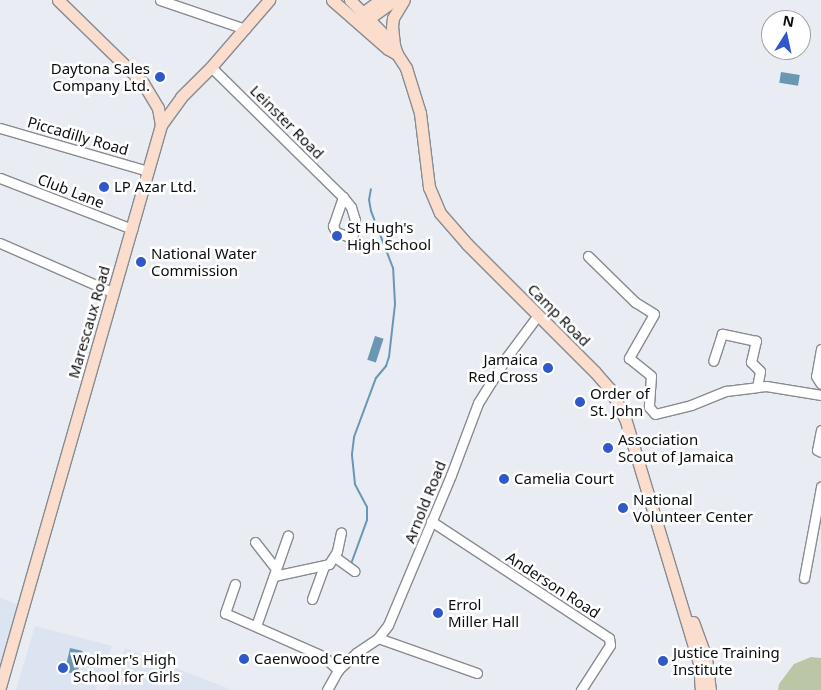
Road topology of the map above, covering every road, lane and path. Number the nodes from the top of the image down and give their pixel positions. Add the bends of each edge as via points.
1 (58, 0) edge
2 (160, 0) edge
3 (269, 0) edge
4 (332, 0) edge
5 (350, 0) edge
6 (380, 0) edge
7 (394, 0) edge
8 (404, 0) edge
9 (362, 18) junction
10 (245, 29) junction
11 (396, 50) junction
12 (211, 67) junction
13 (152, 94) junction
14 (181, 97) junction
15 (161, 125) junction
16 (0, 128) edge
17 (148, 171) junction
18 (0, 178) edge
19 (343, 197) dead end
20 (132, 229) junction
21 (0, 243) edge
22 (588, 256) dead end
23 (112, 292) junction
24 (538, 315) junction
25 (821, 349) edge
26 (713, 361) dead end
27 (821, 384) edge
28 (757, 387) junction
29 (821, 395) edge
30 (821, 430) edge
31 (821, 452) edge
32 (821, 487) edge
33 (431, 522) junction
34 (341, 532) dead end
35 (288, 534) dead end
36 (255, 542) dead end
37 (335, 557) junction
38 (324, 566) junction
39 (354, 571) dead end
40 (275, 573) junction
41 (804, 578) dead end
42 (235, 584) dead end
43 (312, 599) dead end
44 (684, 611) junction
45 (256, 626) junction
46 (378, 638) junction
47 (338, 670) junction
48 (477, 674) dead end
49 (0, 687) edge
50 (582, 688) edge
51 (327, 690) edge
52 (594, 690) edge
53 (701, 690) edge
54 (710, 690) edge

1 - 13 main road
2 - 10 street
3 - 10 main road, Marescaux Road
4 - 9 main road
5 - 9 main road
6 - 9 main road
7 - 9 main road
8 - 11 main road via 392,27
9 - 11 main road, Camp Road
10 - 12 main road, Marescaux Road
11 - 24 main road, Camp Road via 406,68 420,113 429,187 434,202 467,244
12 - 14 main road, Marescaux Road
12 - 19 street, Leinster Road
13 - 14 main road via 166,102
13 - 15 main road
14 - 15 main road, Marescaux Road
15 - 17 main road, Marescaux Road
16 - 17 street, Piccadilly Road
17 - 20 main road, Marescaux Road
18 - 20 street, Club Lane
20 - 23 main road, Marescaux Road
21 - 23 street
22 - 28 street via 635,302 654,314 629,358 651,376 649,407 655,414 726,392
23 - 49 main road, Marescaux Road
24 - 33 street, Arnold Road via 478,403
24 - 44 main road, Camp Road via 610,389 625,418
25 - 27 street via 816,376
26 - 28 street via 722,334 756,341 751,362 760,372
28 - 29 street
30 - 31 street via 817,450
32 - 41 street
33 - 46 street, Arnold Road via 388,625
33 - 50 street, Anderson Road via 609,638 610,645
34 - 37 street
35 - 40 street
36 - 40 street
37 - 38 street
37 - 39 street
38 - 40 street
38 - 43 street
40 - 45 street
42 - 45 street via 225,613
44 - 53 main road, Camp Road via 699,663
44 - 54 main road, Camp Road via 700,639 709,671
45 - 47 street via 323,656
46 - 47 street, Arnold Road
46 - 48 street
47 - 51 street, Arnold Road
50 - 52 street

